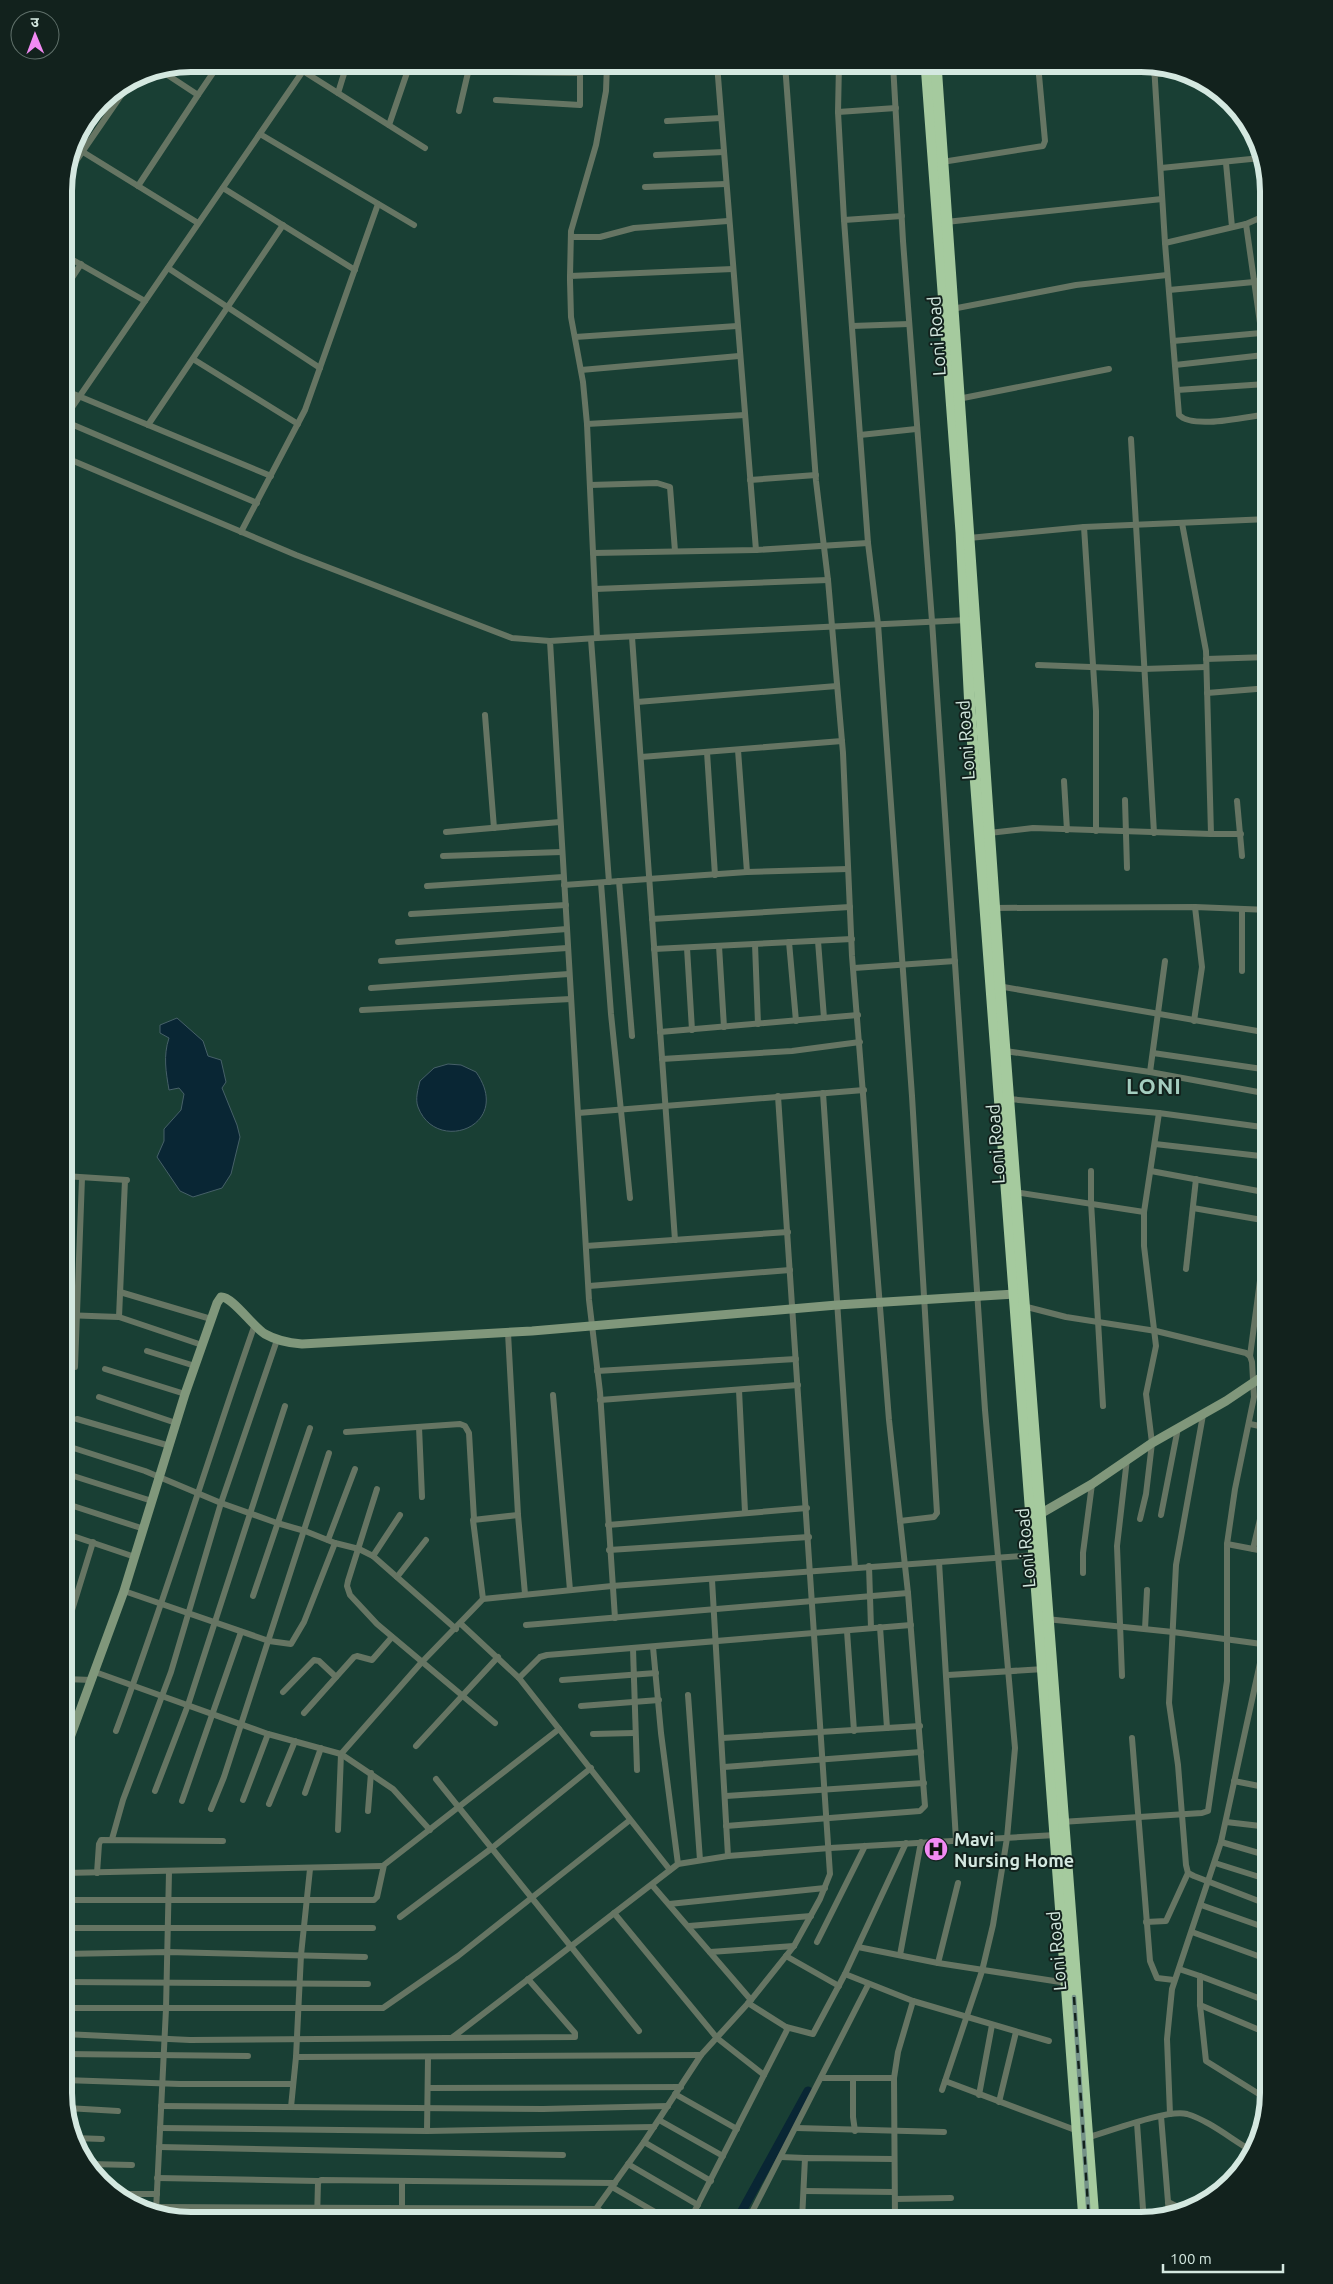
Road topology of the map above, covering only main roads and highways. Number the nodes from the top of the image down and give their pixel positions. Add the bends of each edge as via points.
1 (927, 73) edge
2 (937, 73) edge
3 (965, 535) junction
4 (970, 620) junction
5 (990, 908) junction
6 (996, 985) junction
7 (1012, 1192) junction
8 (1018, 1302) junction
9 (1044, 1619) junction
10 (1059, 1822) junction
11 (1060, 1835) junction
12 (1083, 2212) edge
13 (1094, 2212) edge

1 - 3 highway, Loni Road
2 - 3 highway, Loni Road
3 - 4 highway, Loni Road
4 - 5 highway, Loni Road
4 - 5 highway, Loni Road via 989,833
5 - 6 highway, Loni Road
6 - 7 highway, Loni Road
6 - 7 highway, Loni Road via 1009,1099
7 - 8 highway, Loni Road
8 - 9 highway, Loni Road via 1035,1555
8 - 9 highway, Loni Road via 1040,1514
9 - 10 highway, Loni Road
9 - 10 highway, Loni Road via 1044,1669
10 - 11 highway, Loni Road
11 - 12 highway, Loni Road
11 - 13 highway, Loni Road

